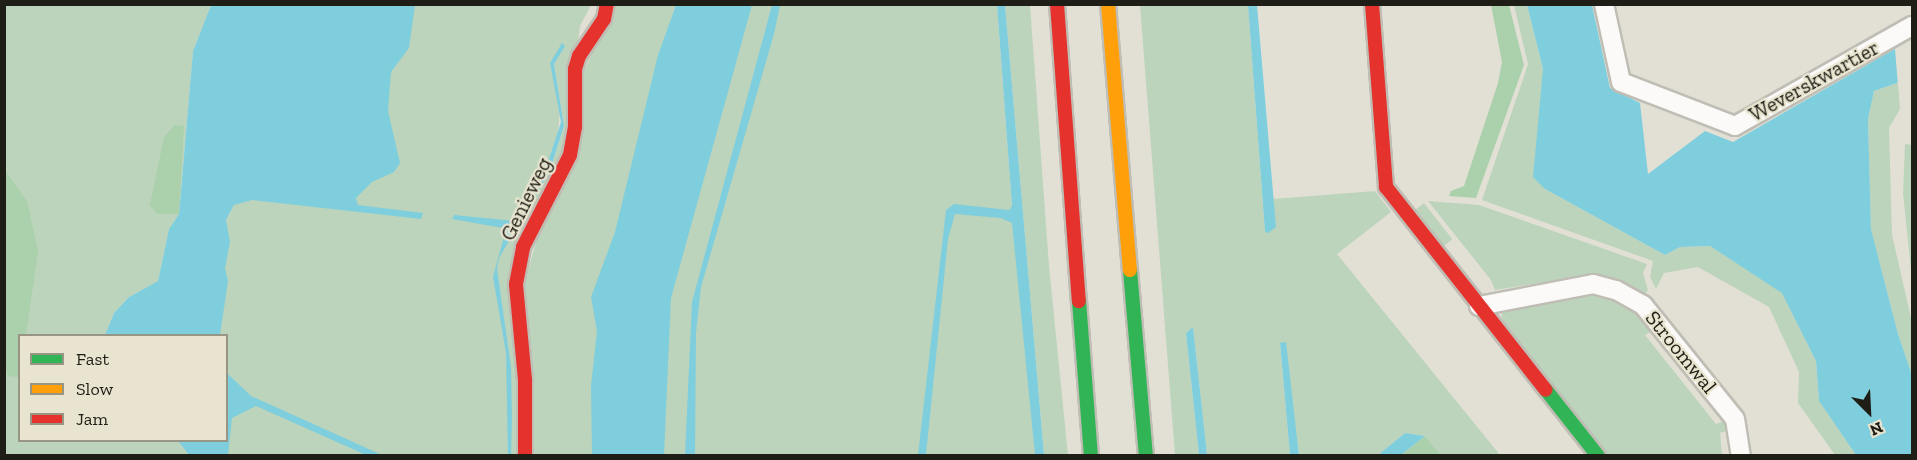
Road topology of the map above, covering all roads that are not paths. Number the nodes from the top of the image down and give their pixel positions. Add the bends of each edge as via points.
1 (607, 4) edge
2 (1057, 4) edge
3 (1108, 4) edge
4 (1372, 4) edge
5 (1604, 4) edge
6 (1912, 26) edge
7 (1479, 306) junction
8 (525, 456) edge
9 (1090, 456) edge
10 (1146, 456) edge
11 (1598, 456) edge
12 (1741, 456) edge

1 - 8 main road, Genieweg via 604,20 579,56 570,155 523,247 516,284 525,380
2 - 9 main road
3 - 10 main road
4 - 7 main road via 1386,187
5 - 6 street, Weverskwartier via 1621,82 1735,126
7 - 11 main road
7 - 12 street, Stroomwal via 1593,284 1643,305 1735,419

